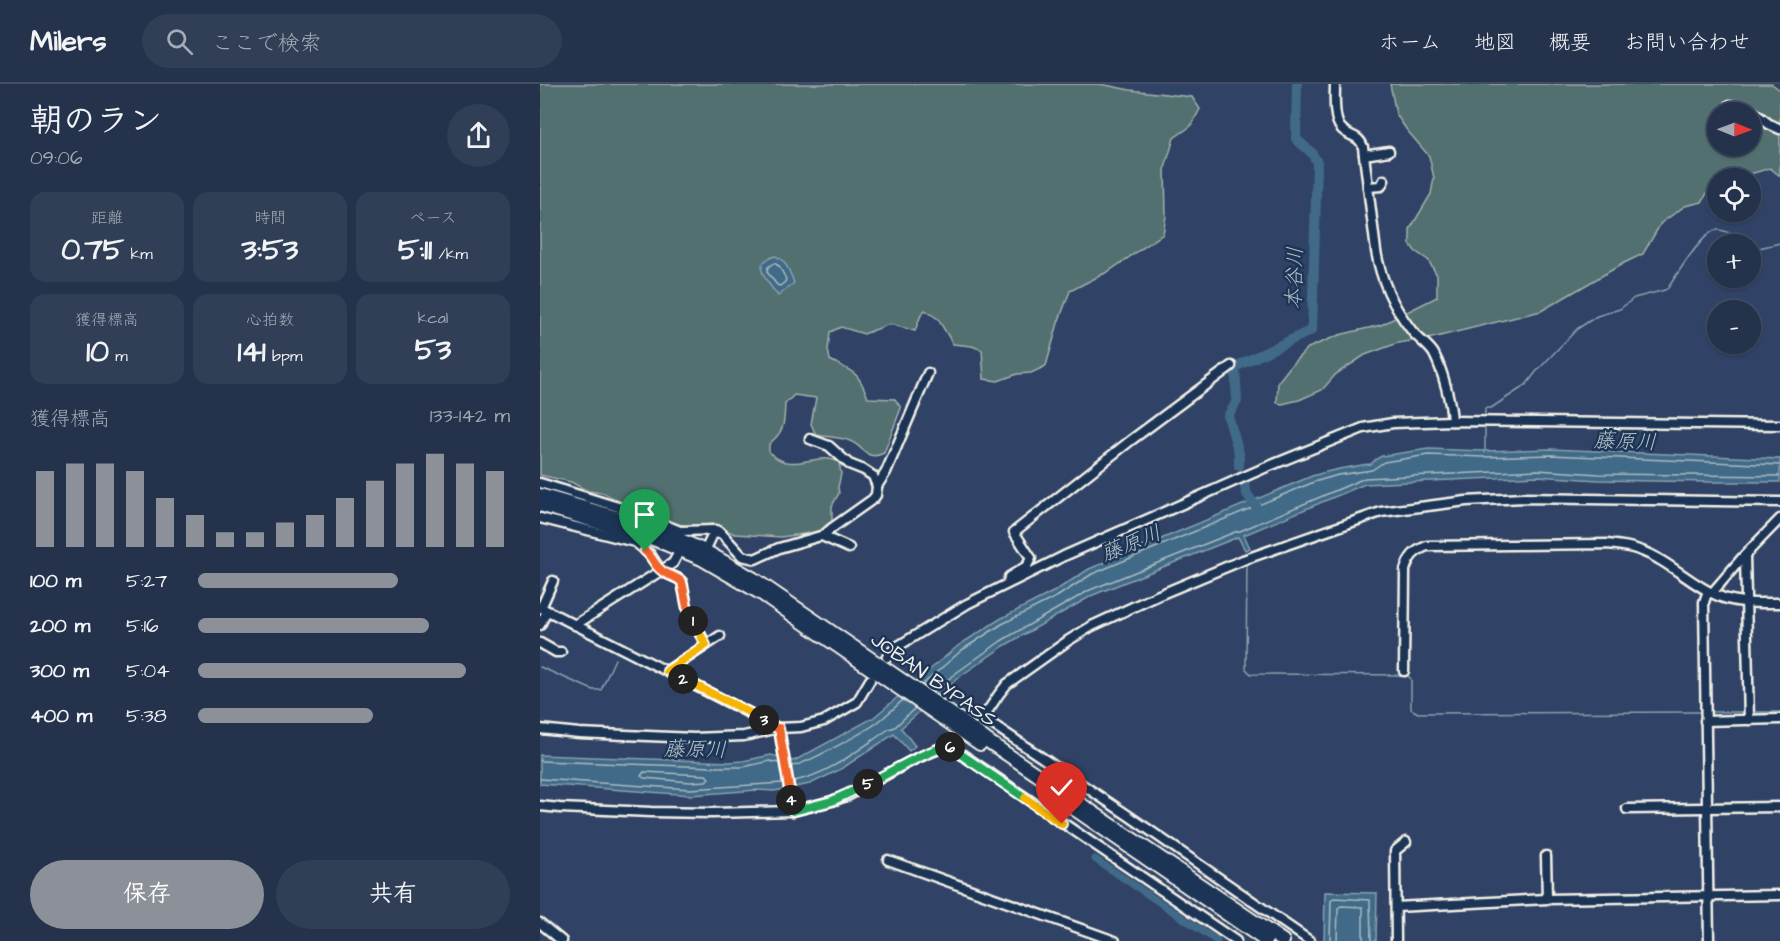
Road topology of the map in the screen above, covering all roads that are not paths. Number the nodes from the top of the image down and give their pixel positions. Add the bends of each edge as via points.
1 (1335, 84) edge
2 (1761, 118) edge
3 (1780, 129) edge
4 (1389, 151) dead end
5 (1364, 155) junction
6 (1384, 180) dead end
7 (1368, 187) junction
8 (1231, 366) dead end
9 (928, 373) dead end
10 (1452, 421) junction
11 (1777, 422) edge
12 (810, 439) dead end
13 (540, 483) edge
14 (877, 486) junction
15 (540, 495) edge
16 (1780, 502) edge
17 (540, 504) edge
18 (540, 518) edge
19 (1780, 519) edge
20 (703, 530) junction
21 (721, 532) junction
22 (822, 536) junction
23 (693, 545) junction
24 (849, 548) dead end
25 (680, 550) junction
26 (705, 551) junction
27 (1744, 556) junction
28 (661, 571) junction
29 (553, 580) dead end
30 (1008, 584) junction
31 (1710, 592) junction
32 (1746, 602) junction
33 (1780, 603) edge
34 (543, 609) edge
35 (575, 625) junction
36 (540, 626) edge
37 (720, 636) dead end
38 (540, 643) edge
39 (706, 645) junction
40 (561, 652) dead end
41 (880, 670) junction
42 (667, 671) junction
43 (1404, 671) dead end
44 (1780, 719) edge
45 (1749, 720) junction
46 (1705, 721) junction
47 (955, 722) junction
48 (778, 728) junction
49 (540, 729) edge
50 (540, 806) edge
51 (1780, 807) edge
52 (1707, 808) junction
53 (1627, 810) dead end
54 (793, 811) junction
55 (1406, 842) dead end
56 (1546, 856) dead end
57 (888, 860) dead end
58 (1780, 895) edge
59 (1708, 896) junction
60 (1547, 899) junction
61 (1396, 907) junction
62 (540, 923) edge
63 (562, 941) edge
64 (1115, 941) edge
65 (1236, 941) edge
66 (1266, 941) edge
67 (1283, 941) edge
68 (1310, 941) edge
69 (1396, 941) edge
70 (1709, 941) edge

1 - 5 street via 1338,125 1359,139
2 - 3 street
4 - 5 street
5 - 7 street
6 - 7 street via 1381,186
7 - 10 street via 1380,267 1395,306 1435,356
8 - 30 street via 1014,532 1031,558 1027,566 1010,577
9 - 14 street
10 - 11 street
10 - 30 street via 1363,428 1262,469
12 - 14 street via 830,446 849,464 870,473
13 - 20 street via 631,511 680,531
14 - 22 street via 873,499
15 - 23 highway, JOBAN BYPASS via 654,528
16 - 68 street via 1523,498 1381,512 1243,560 1092,626 1015,678 999,694 983,718
17 - 25 highway, JOBAN BYPASS
18 - 28 street via 635,542 650,554
19 - 27 street
20 - 21 street
20 - 23 street
21 - 22 street via 737,552 750,559
21 - 26 street via 713,534
22 - 24 street
23 - 26 highway, JOBAN BYPASS
25 - 28 street via 673,563
25 - 41 highway, JOBAN BYPASS via 762,594
26 - 41 highway, JOBAN BYPASS via 754,579
27 - 31 street
27 - 32 street
28 - 35 street
28 - 39 street via 682,582 688,611
29 - 34 street
30 - 41 street via 895,648
31 - 32 street
31 - 43 street via 1653,556 1623,545 1427,546 1416,550 1405,570
31 - 46 street via 1704,602
32 - 33 street
32 - 45 street
34 - 35 street
34 - 36 street
35 - 42 street
37 - 39 street
38 - 40 street
39 - 42 street
41 - 47 highway, JOBAN BYPASS
41 - 48 street via 857,702 832,717 815,724
42 - 48 street
44 - 45 street
45 - 46 street
46 - 52 street
47 - 66 highway, JOBAN BYPASS
47 - 67 highway, JOBAN BYPASS
48 - 49 street via 744,736 694,738
48 - 54 street
50 - 54 street via 651,812
51 - 52 street
52 - 53 street
52 - 59 street
54 - 65 street via 849,795 915,759 950,746
55 - 61 street via 1395,851
56 - 60 street
57 - 64 street
58 - 59 street
59 - 60 street
59 - 70 street
60 - 61 street
61 - 69 street
62 - 63 street

